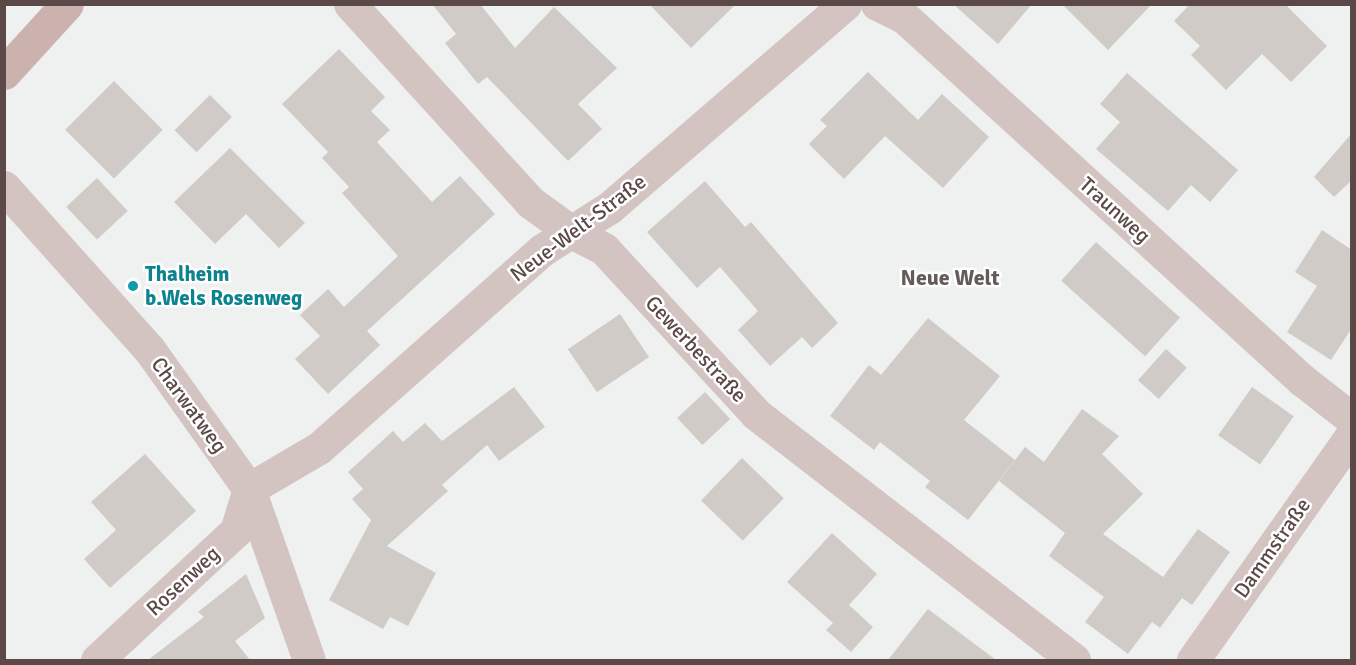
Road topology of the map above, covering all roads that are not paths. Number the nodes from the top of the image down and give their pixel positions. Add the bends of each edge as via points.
1 (67, 4) edge
2 (350, 4) edge
3 (846, 4) edge
4 (877, 4) edge
5 (4, 73) edge
6 (4, 187) edge
7 (573, 233) junction
8 (1352, 419) edge
9 (1352, 435) edge
10 (249, 489) junction
11 (97, 660) edge
12 (309, 660) edge
13 (1074, 660) edge
14 (1193, 660) edge

1 - 5 main road
2 - 7 street, Gewerbestraße via 530,202
3 - 7 street, Neue-Welt-Straße via 609,208
4 - 8 street, Traunweg via 904,17 1302,380
6 - 10 street, Charwatweg via 148,349
7 - 10 street, Neue-Welt-Straße via 542,250 320,448
7 - 13 street, Gewerbestraße via 604,249 756,414
9 - 14 street, Dammstraße
10 - 11 street, Rosenweg via 236,531
10 - 12 street, Charwatweg

